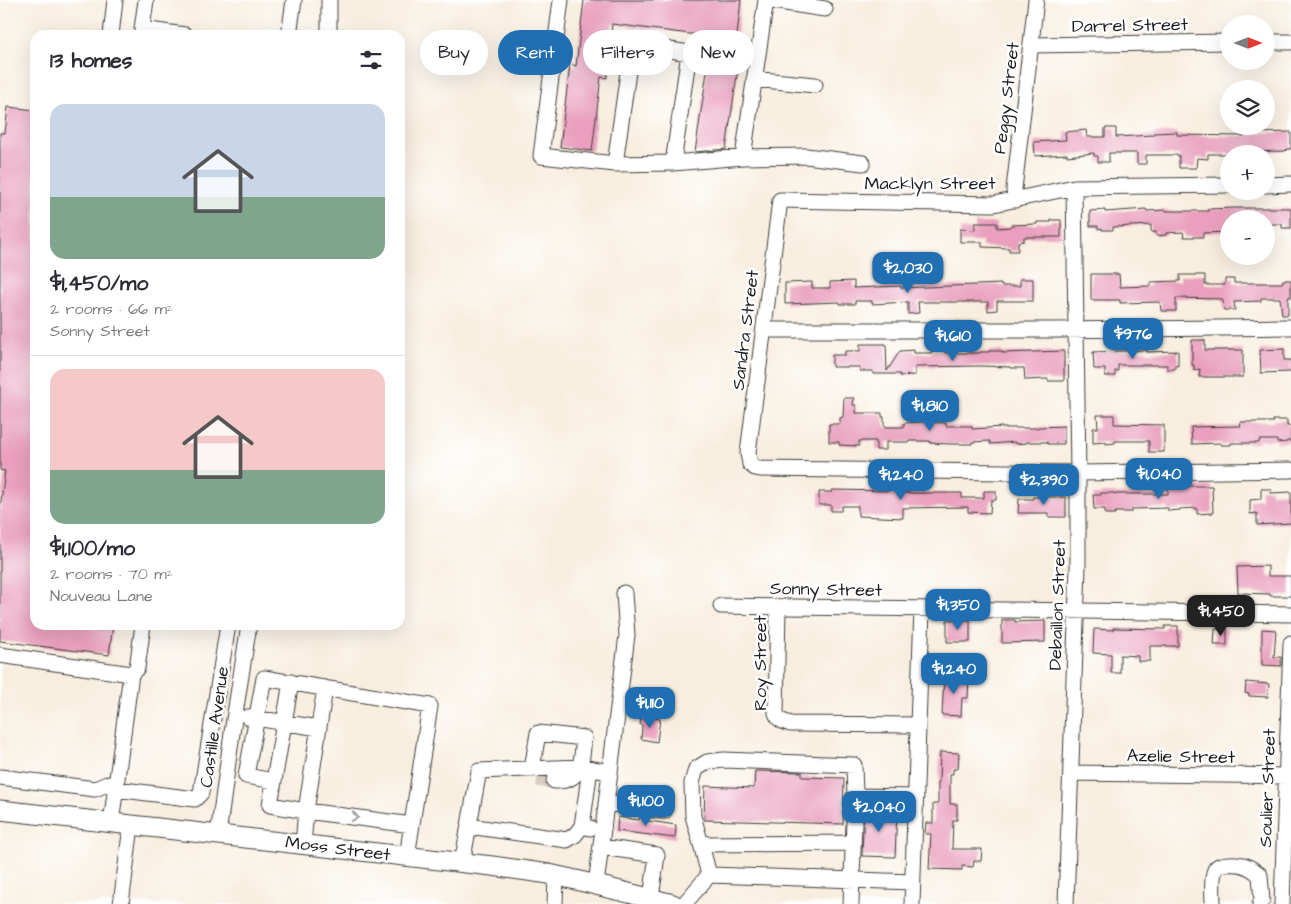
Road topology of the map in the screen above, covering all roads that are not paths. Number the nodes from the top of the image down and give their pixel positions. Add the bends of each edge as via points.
1 (116, 0) edge
2 (146, 0) edge
3 (294, 0) edge
4 (329, 0) edge
5 (561, 0) edge
6 (766, 0) edge
7 (1036, 0) edge
8 (825, 9) dead end
9 (112, 30) edge
10 (149, 30) edge
11 (290, 30) edge
12 (329, 30) edge
13 (1220, 42) edge
14 (1275, 42) edge
15 (1291, 42) edge
16 (1031, 45) junction
17 (754, 79) junction
18 (815, 85) dead end
19 (743, 157) junction
20 (863, 162) dead end
21 (673, 163) junction
22 (616, 164) junction
23 (1291, 184) edge
24 (1220, 185) edge
25 (1275, 185) edge
26 (1074, 187) junction
27 (780, 200) joint
28 (1016, 200) junction
29 (1291, 327) edge
30 (764, 330) junction
31 (1076, 330) junction
32 (1291, 470) edge
33 (1078, 473) junction
34 (624, 593) dead end
35 (721, 606) dead end
36 (778, 607) junction
37 (922, 609) junction
38 (1076, 611) junction
39 (1291, 614) edge
40 (142, 630) edge
41 (227, 630) edge
42 (248, 630) edge
43 (1291, 643) edge
44 (0, 656) edge
45 (131, 674) junction
46 (291, 682) junction
47 (325, 688) junction
48 (234, 714) junction
49 (256, 718) junction
50 (284, 722) junction
51 (918, 725) junction
52 (319, 728) junction
53 (585, 768) junction
54 (610, 772) junction
55 (1070, 773) junction
56 (534, 774) junction
57 (1289, 776) edge
58 (0, 777) edge
59 (274, 781) junction
60 (554, 781) tunnel mouth
61 (116, 787) junction
62 (855, 796) junction
63 (916, 797) junction
64 (606, 803) junction
65 (0, 810) edge
66 (306, 810) junction
67 (664, 811) dead end
68 (111, 823) junction
69 (412, 825) junction
70 (131, 826) junction
71 (469, 826) junction
72 (582, 826) junction
73 (603, 830) junction
74 (218, 835) junction
75 (853, 843) junction
76 (303, 844) junction
77 (700, 844) junction
78 (601, 847) junction
79 (407, 857) junction
80 (462, 863) junction
81 (709, 875) junction
82 (556, 876) junction
83 (852, 880) junction
84 (913, 882) junction
85 (596, 885) junction
86 (661, 902) edge
87 (1285, 902) edge
88 (1261, 903) edge
89 (121, 904) edge
90 (554, 904) edge
91 (684, 904) edge
92 (851, 904) edge
93 (912, 904) edge
94 (1066, 904) edge
95 (1213, 904) edge

1 - 9 street
2 - 10 street via 142,29
3 - 11 street
4 - 12 street
5 - 22 street via 541,156
6 - 8 street
6 - 17 street
7 - 16 street, Peggy Street
13 - 16 street, Darrel Street
14 - 15 street
16 - 28 street, Peggy Street via 1014,189
17 - 18 street
17 - 19 street
19 - 20 street via 806,156
19 - 21 street
21 - 22 street
21 - 22 street via 689,53 632,44
23 - 25 street
24 - 26 street, Macklyn Street
26 - 28 street, Macklyn Street
26 - 31 street, Debaillon Street
27 - 28 street, Macklyn Street via 994,204
27 - 30 street, Sandra Street
29 - 31 street
30 - 31 street
30 - 33 street, Sandra Street via 748,453 750,464 755,468
31 - 33 street, Debaillon Street
32 - 33 street
33 - 38 street, Debaillon Street
34 - 54 street via 627,635
35 - 36 street, Sonny Street
36 - 37 street, Sonny Street
36 - 51 street, Roy Street via 776,714 779,720 791,724
37 - 38 street, Sonny Street
37 - 51 street
38 - 39 street, Sonny Street
38 - 55 street, Debaillon Street
40 - 45 street via 137,668
41 - 61 street via 202,793 195,799
42 - 48 street, Castille Avenue
43 - 57 street, Soulier Street
44 - 45 street
45 - 61 street
46 - 47 street
46 - 49 street via 264,678
46 - 50 street
47 - 52 street
47 - 69 street via 430,706
48 - 49 street
48 - 74 street, Castille Avenue
49 - 50 street
49 - 59 street via 246,776
50 - 52 street
50 - 59 street
51 - 63 street
52 - 66 street
53 - 54 street
53 - 56 street
53 - 56 street via 584,738 538,734
53 - 60 street via 565,780
53 - 72 street
54 - 64 street
55 - 57 street, Azelie Street
55 - 94 street, Debaillon Street
56 - 71 street via 514,770 479,771
57 - 87 street, Soulier Street
58 - 61 street via 95,789 107,784
59 - 66 street via 270,805
61 - 68 street
62 - 63 street
62 - 75 street
62 - 77 street via 854,765 707,762 696,769 692,783 693,816
63 - 84 street
64 - 67 street
64 - 73 street
65 - 68 main road, Moss Street
66 -> 69 street
66 - 76 street
68 - 70 main road, Moss Street
69 - 79 street
70 - 74 main road, Moss Street
70 - 89 street
71 - 72 street via 567,840
71 - 80 street
72 - 73 street
73 - 78 street
74 - 76 main road, Moss Street
75 - 77 street
75 - 83 street
76 - 79 main road, Moss Street
77 - 81 street
78 - 85 street
78 - 86 street via 657,855
79 - 80 main road, Moss Street
80 - 82 main road, Moss Street
81 - 83 street
81 - 91 street
82 - 85 main road, Moss Street
82 - 90 street
83 - 84 street
83 - 92 street
84 - 93 street
85 - 86 main road, Moss Street
87 - 88 street
88 - 95 street via 1260,875 1243,865 1220,864 1213,876

